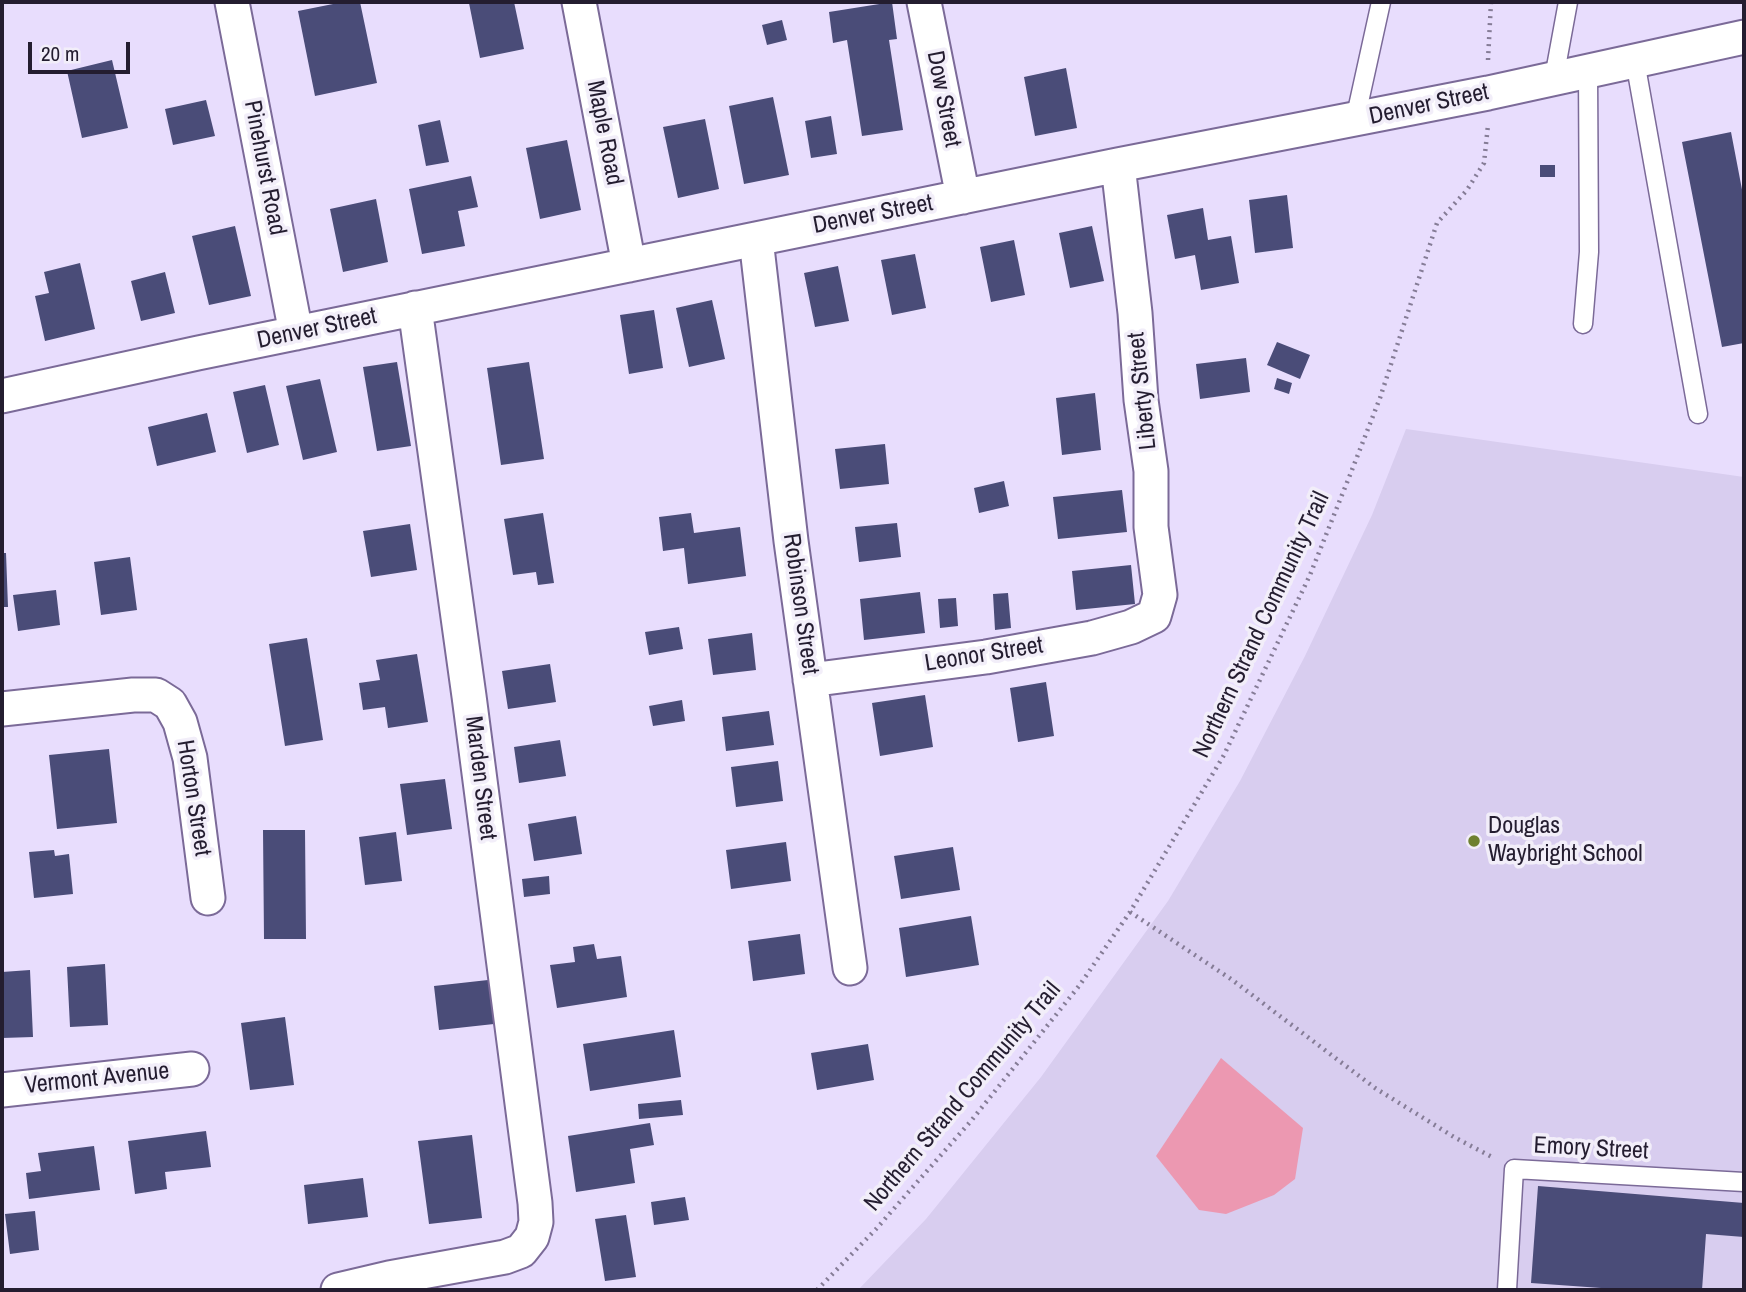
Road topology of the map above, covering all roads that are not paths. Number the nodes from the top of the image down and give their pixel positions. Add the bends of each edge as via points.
1 (232, 2) edge
2 (579, 2) edge
3 (924, 2) edge
4 (1381, 2) edge
5 (1568, 2) edge
6 (1744, 37) edge
7 (1635, 61) junction
8 (1588, 71) junction
9 (1554, 78) junction
10 (1355, 120) junction
11 (1118, 165) junction
12 (963, 197) junction
13 (756, 239) junction
14 (629, 265) junction
15 (415, 308) junction
16 (1583, 324) dead end
17 (296, 333) junction
18 (2, 396) edge
19 (1698, 414) dead end
20 (1154, 616) joint
21 (810, 680) junction
22 (2, 709) edge
23 (208, 898) dead end
24 (850, 968) dead end
25 (192, 1069) dead end
26 (2, 1090) edge
27 (1744, 1182) edge
28 (338, 1290) edge
29 (1507, 1290) edge

1 - 17 street, Pinehurst Road
2 - 14 street, Maple Road
3 - 12 street, Dow Street
4 - 10 lane
5 - 9 lane
6 - 7 street, Denver Street
7 - 8 street, Denver Street
7 - 19 lane
8 - 9 street, Denver Street
8 - 16 lane via 1589,252
9 - 10 street, Denver Street
10 - 11 street, Denver Street
11 - 12 street, Denver Street
11 - 20 street, Liberty Street via 1151,471 1151,527 1160,595
12 - 13 street, Denver Street
13 - 14 street, Denver Street
13 - 21 street, Robinson Street
14 - 15 street, Denver Street
15 - 17 street, Denver Street
15 - 28 street, Marden Street via 536,1222 521,1251 505,1257
17 - 18 street, Denver Street
20 - 21 street, Leonor Street via 1092,638
21 - 24 street, Robinson Street
22 - 23 street, Horton Street via 133,695 156,695 170,704 190,758
25 - 26 street, Vermont Avenue
27 - 29 lane, Emory Street via 1514,1169

